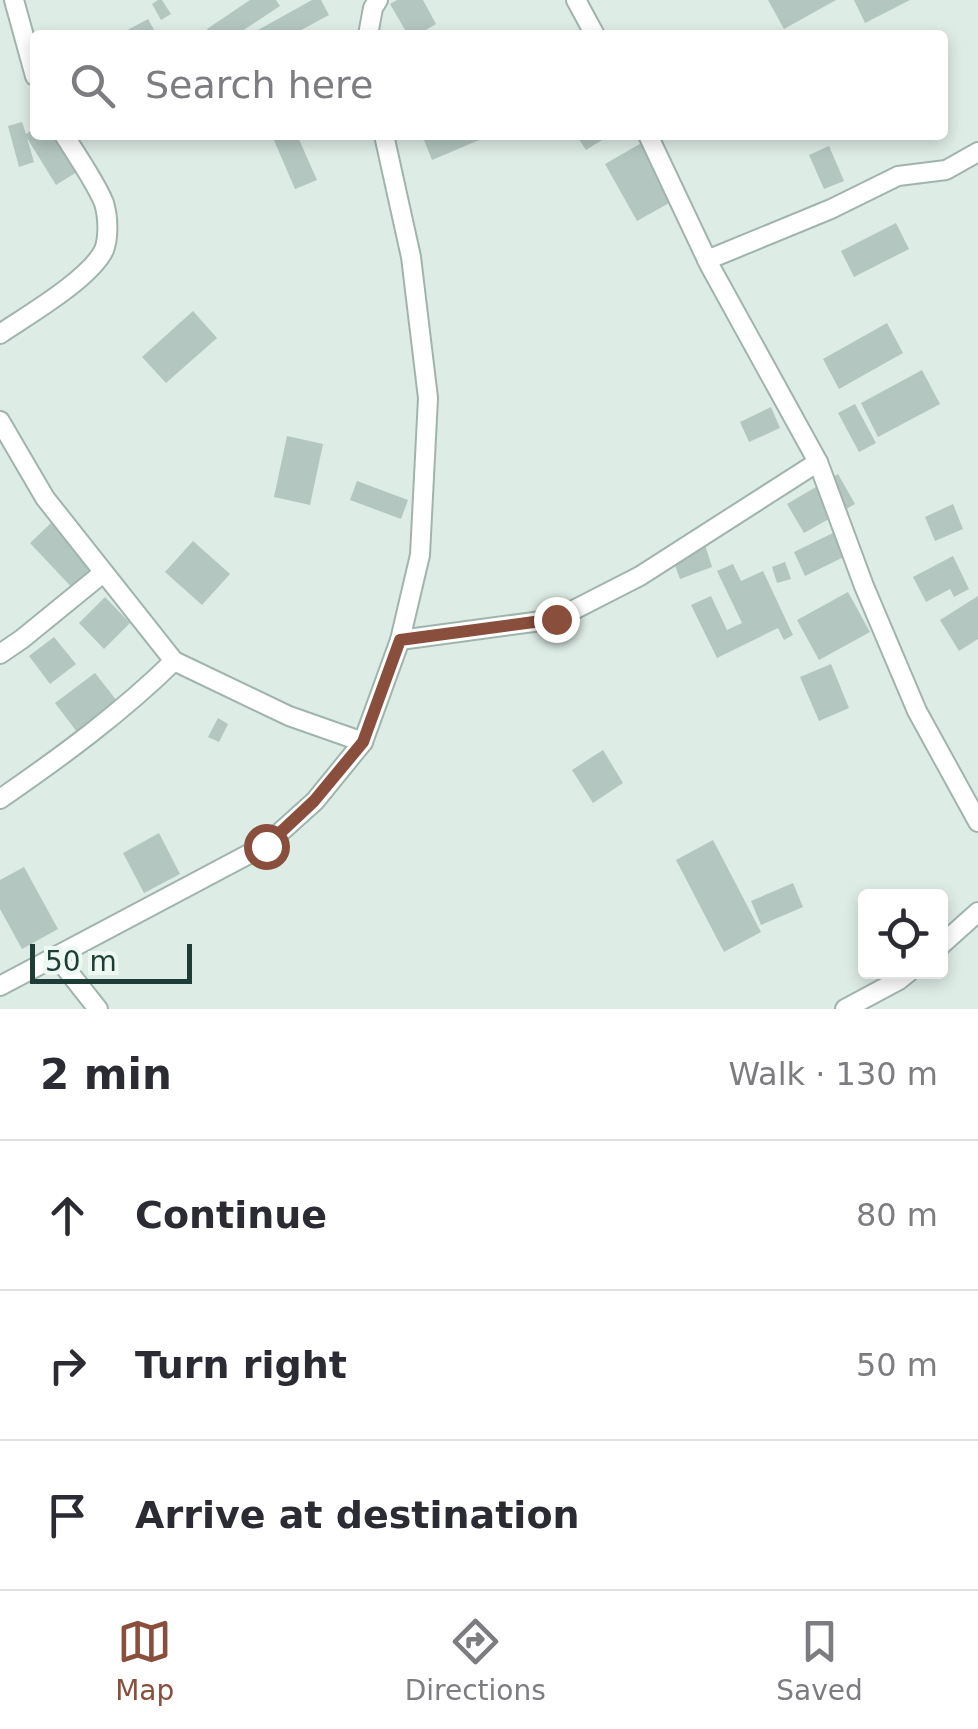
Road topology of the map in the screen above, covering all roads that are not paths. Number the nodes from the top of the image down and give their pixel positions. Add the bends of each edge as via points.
1 (14, 0) edge
2 (378, 0) edge
3 (576, 0) edge
4 (369, 30) edge
5 (591, 30) edge
6 (30, 58) edge
7 (67, 140) edge
8 (385, 140) edge
9 (650, 140) edge
10 (978, 152) edge
11 (707, 260) junction
12 (0, 334) edge
13 (0, 421) edge
14 (818, 462) junction
15 (103, 573) junction
16 (400, 640) junction
17 (0, 654) edge
18 (174, 661) junction
19 (363, 742) junction
20 (0, 799) edge
21 (978, 822) edge
22 (978, 912) edge
23 (948, 939) edge
24 (56, 956) junction
25 (900, 979) edge
26 (0, 986) edge
27 (98, 1009) edge
28 (844, 1009) edge

1 - 6 street
2 - 4 street
3 - 5 street
7 - 12 street via 104,204 104,248 93,266
8 - 16 street via 410,256 428,398 420,555
9 - 11 street
10 - 11 street via 946,170 898,176
11 - 14 street
13 - 15 street via 45,498
14 - 16 street via 640,576 556,619
14 - 21 street via 918,711
15 - 17 street
15 - 18 street
16 - 19 street
18 - 19 street via 289,716
18 - 20 street via 56,761
19 - 24 street via 266,846
22 - 23 street
24 - 26 street
24 - 27 street
25 - 28 street

